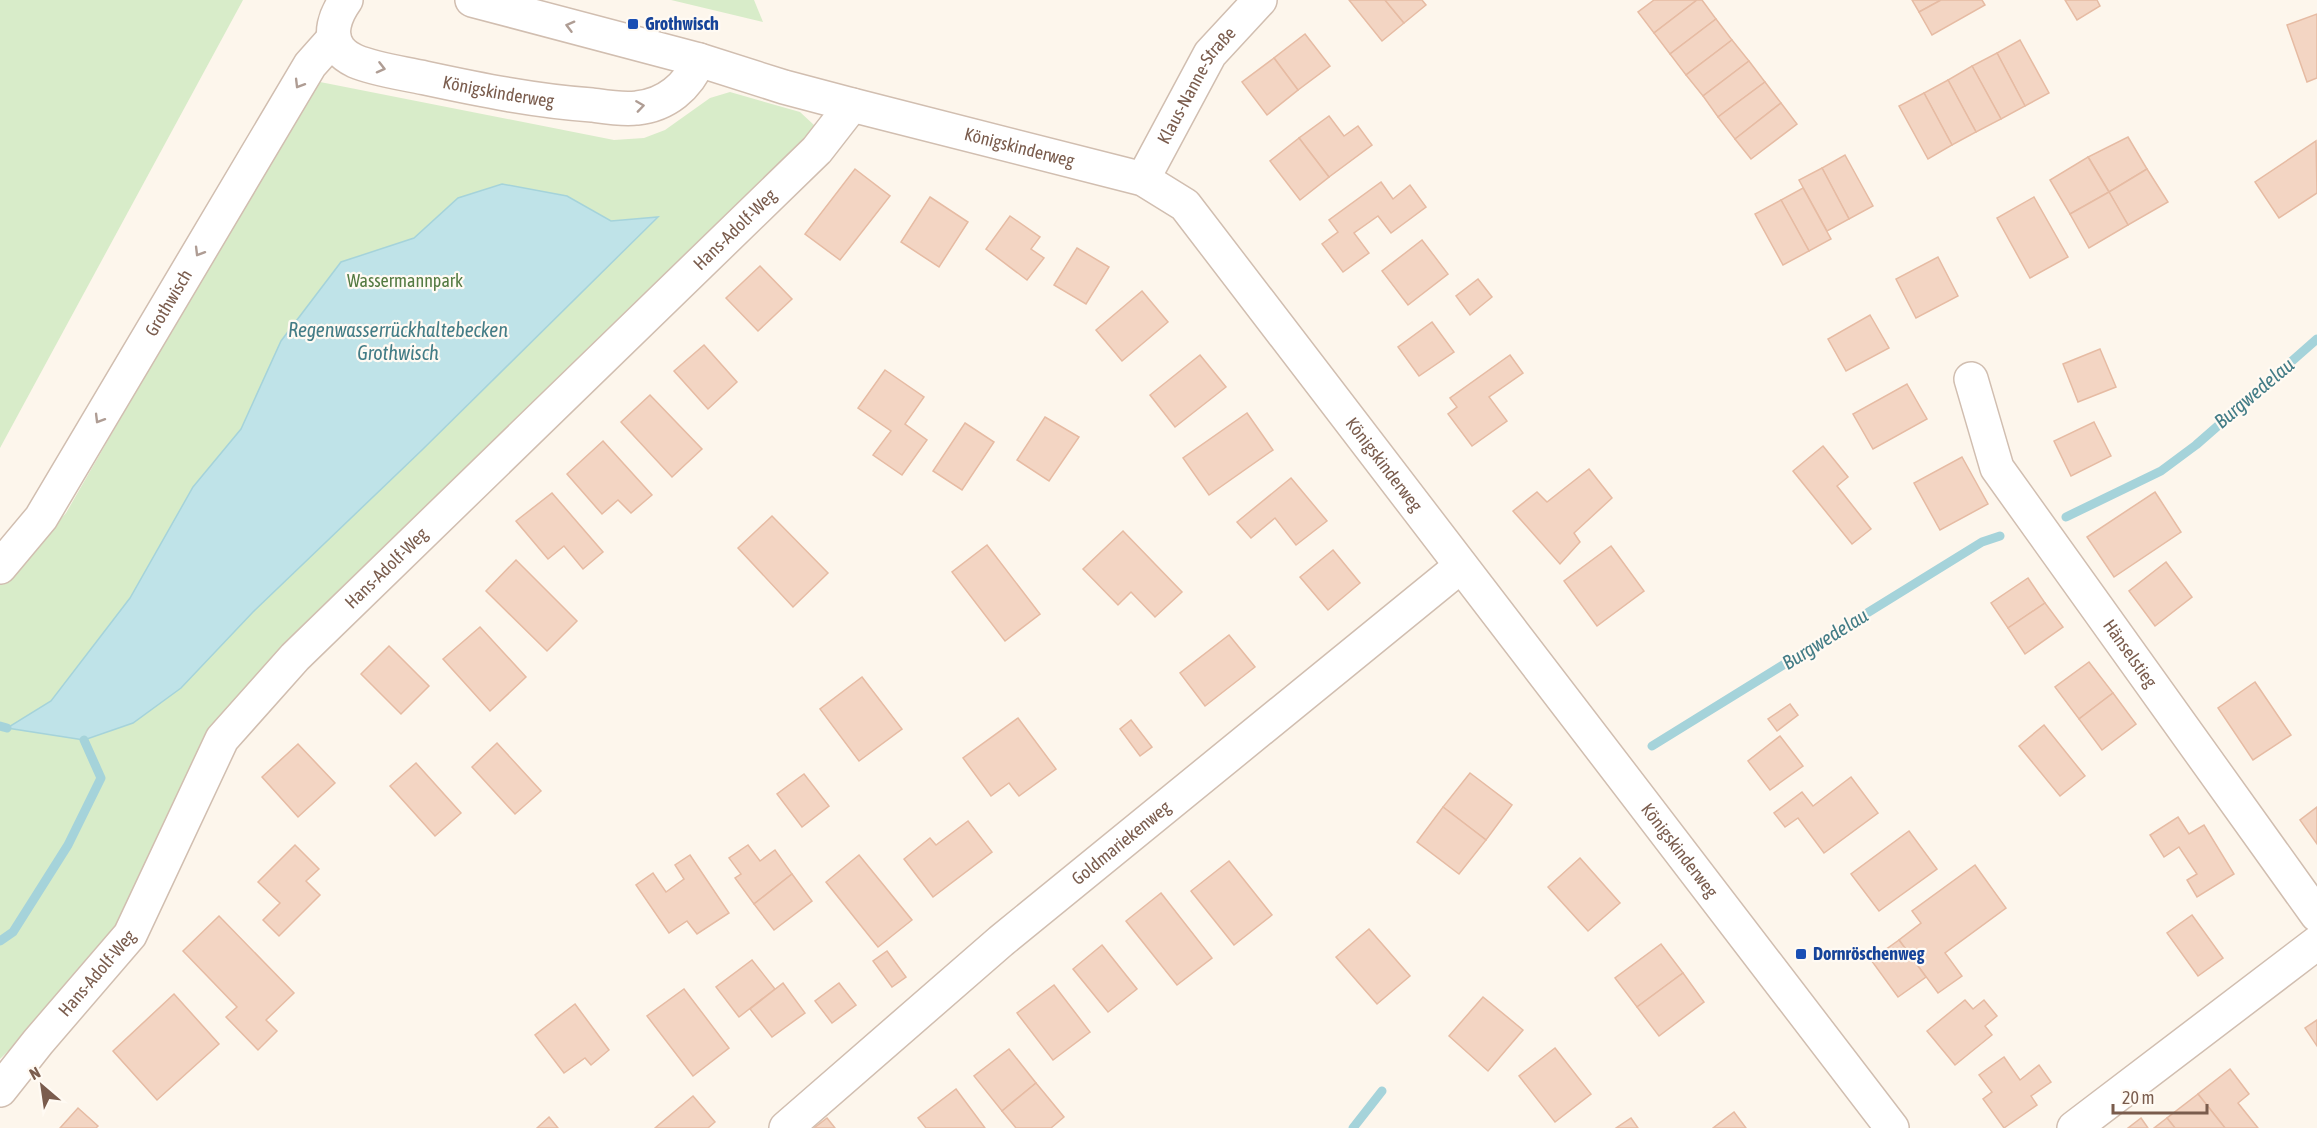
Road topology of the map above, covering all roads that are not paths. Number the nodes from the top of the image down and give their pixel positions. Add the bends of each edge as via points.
1 (346, 0) edge
2 (472, 0) edge
3 (1260, 0) edge
4 (334, 38) junction
5 (699, 60) junction
6 (852, 105) junction
7 (1143, 179) junction
8 (1971, 379) dead end
9 (1461, 566) junction
10 (0, 567) edge
11 (2317, 915) edge
12 (2317, 943) edge
13 (0, 1090) edge
14 (786, 1128) edge
15 (1892, 1128) edge
16 (2074, 1128) edge

1 - 4 street via 335,18
5 -> 2 street, Königskinderweg
3 - 7 street, Klaus-Nanne-Straße via 1210,54
4 -> 5 street, Königskinderweg via 346,56 384,69 509,96 612,107 637,108 675,94 694,73
4 -> 10 street, Grothwisch via 310,65 41,518
5 - 6 street, Königskinderweg
6 - 7 street, Königskinderweg
6 - 13 street, Hans-Adolf-Weg via 817,150 295,657 222,739 130,935
7 - 9 street, Königskinderweg via 1185,205
8 - 11 street, Hänselstieg via 1997,468
9 - 14 street, Goldmariekenweg via 1001,940
9 - 15 street, Königskinderweg
12 - 16 street

